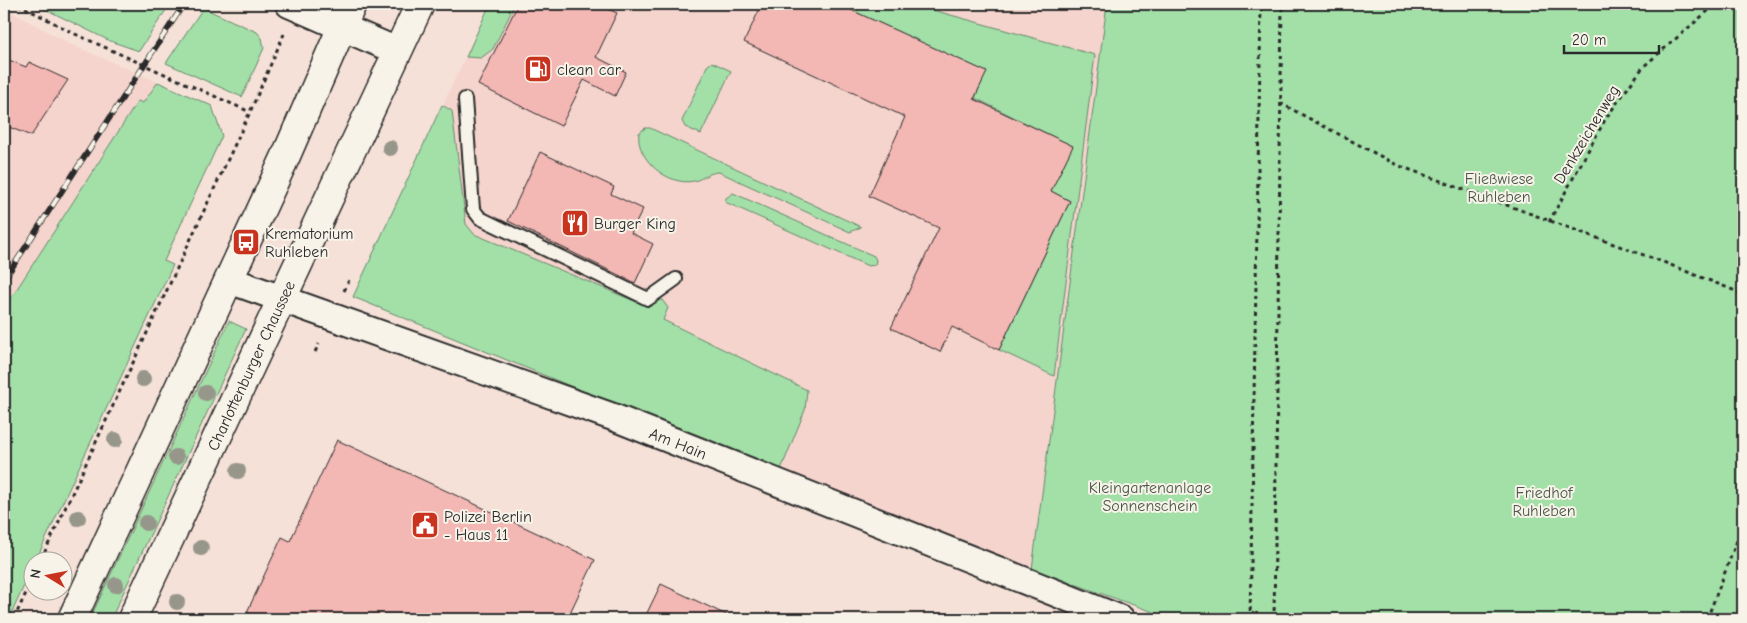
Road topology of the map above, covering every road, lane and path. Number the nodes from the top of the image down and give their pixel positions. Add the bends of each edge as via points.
1 (18, 4) edge
2 (289, 4) edge
3 (420, 4) edge
4 (1260, 4) edge
5 (1282, 4) edge
6 (1716, 4) edge
7 (347, 16) edge
8 (280, 41) dead end
9 (397, 51) junction
10 (465, 99) dead end
11 (1280, 103) junction
12 (250, 112) junction
13 (1549, 222) junction
14 (350, 278) dead end
15 (229, 280) junction
16 (676, 280) dead end
17 (345, 290) dead end
18 (1743, 294) edge
19 (282, 297) junction
20 (1743, 525) edge
21 (47, 550) edge
22 (23, 600) edge
23 (14, 619) edge
24 (72, 619) edge
25 (132, 619) edge
26 (1121, 619) edge
27 (1250, 619) edge
28 (1274, 619) edge
29 (1707, 619) edge

1 - 12 path via 75,34
2 - 7 street
3 - 9 main road, Charlottenburger Chaussee
4 - 27 path
5 - 11 path
6 - 13 path, Denkzeichenweg via 1643,67 1606,118
7 - 9 street
7 - 15 main road
8 - 12 path
9 - 19 main road, Charlottenburger Chaussee
10 - 16 lane via 473,209 480,218 648,299
11 - 13 path via 1397,165
11 - 28 path
12 - 21 path
13 - 18 path
14 - 17 path
15 - 19 street, Am Hain
15 - 24 main road
19 - 25 main road, Charlottenburger Chaussee
19 - 26 street, Am Hain via 613,417
20 - 29 path
22 - 23 path

